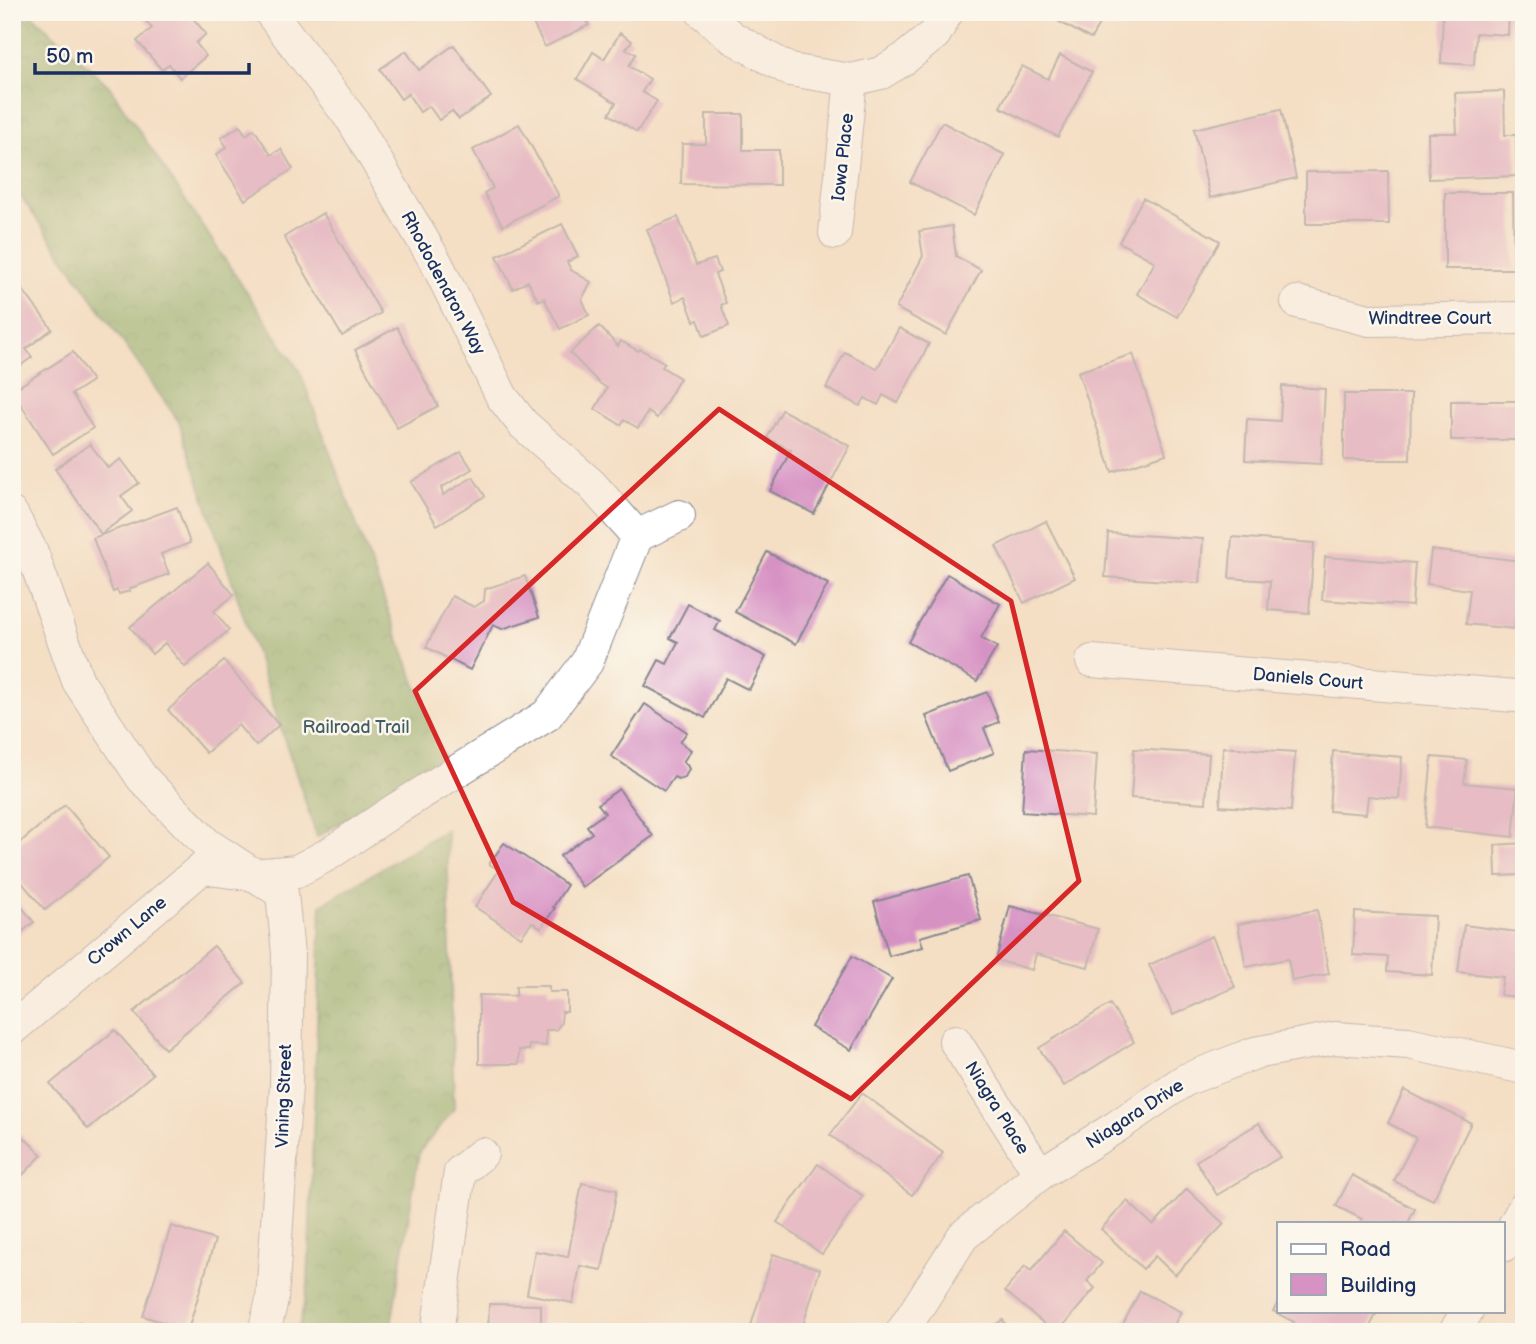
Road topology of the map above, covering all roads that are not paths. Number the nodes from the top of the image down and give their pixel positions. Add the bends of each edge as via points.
1 (270, 12) edge
2 (702, 12) edge
3 (947, 12) edge
4 (851, 80) junction
5 (835, 233) dead end
6 (1297, 302) dead end
7 (1524, 318) edge
8 (12, 514) edge
9 (679, 516) dead end
10 (637, 536) junction
11 (1092, 661) dead end
12 (1524, 695) edge
13 (253, 876) junction
14 (12, 1029) edge
15 (955, 1041) dead end
16 (1524, 1068) edge
17 (482, 1154) dead end
18 (1040, 1174) junction
19 (1524, 1208) edge
20 (1504, 1244) edge
21 (1466, 1312) edge
22 (264, 1332) edge
23 (437, 1332) edge
24 (902, 1332) edge
25 (1455, 1332) edge

1 - 10 street, Rhododendron Way via 353,121 437,264 502,397 523,424 592,485
2 - 4 street via 733,38 790,70
3 - 4 street via 935,34 904,59 881,73
4 - 5 street, Iowa Place
6 - 7 street, Windtree Court via 1369,320
8 - 13 street via 32,552 78,681 142,778 207,844
9 - 10 street
10 - 13 street via 587,662 547,715 298,871
11 - 12 street, Daniels Court
13 - 14 street, Crown Lane via 202,867
13 - 22 street, Vining Street via 282,893 288,954 286,1085 272,1300
15 - 18 street, Niagra Place
16 - 18 street, Niagara Drive via 1408,1043 1335,1038 1255,1054 1185,1080
17 - 23 street via 460,1172
18 - 24 street, Niagara Drive via 963,1236
19 - 20 street
21 - 25 street

